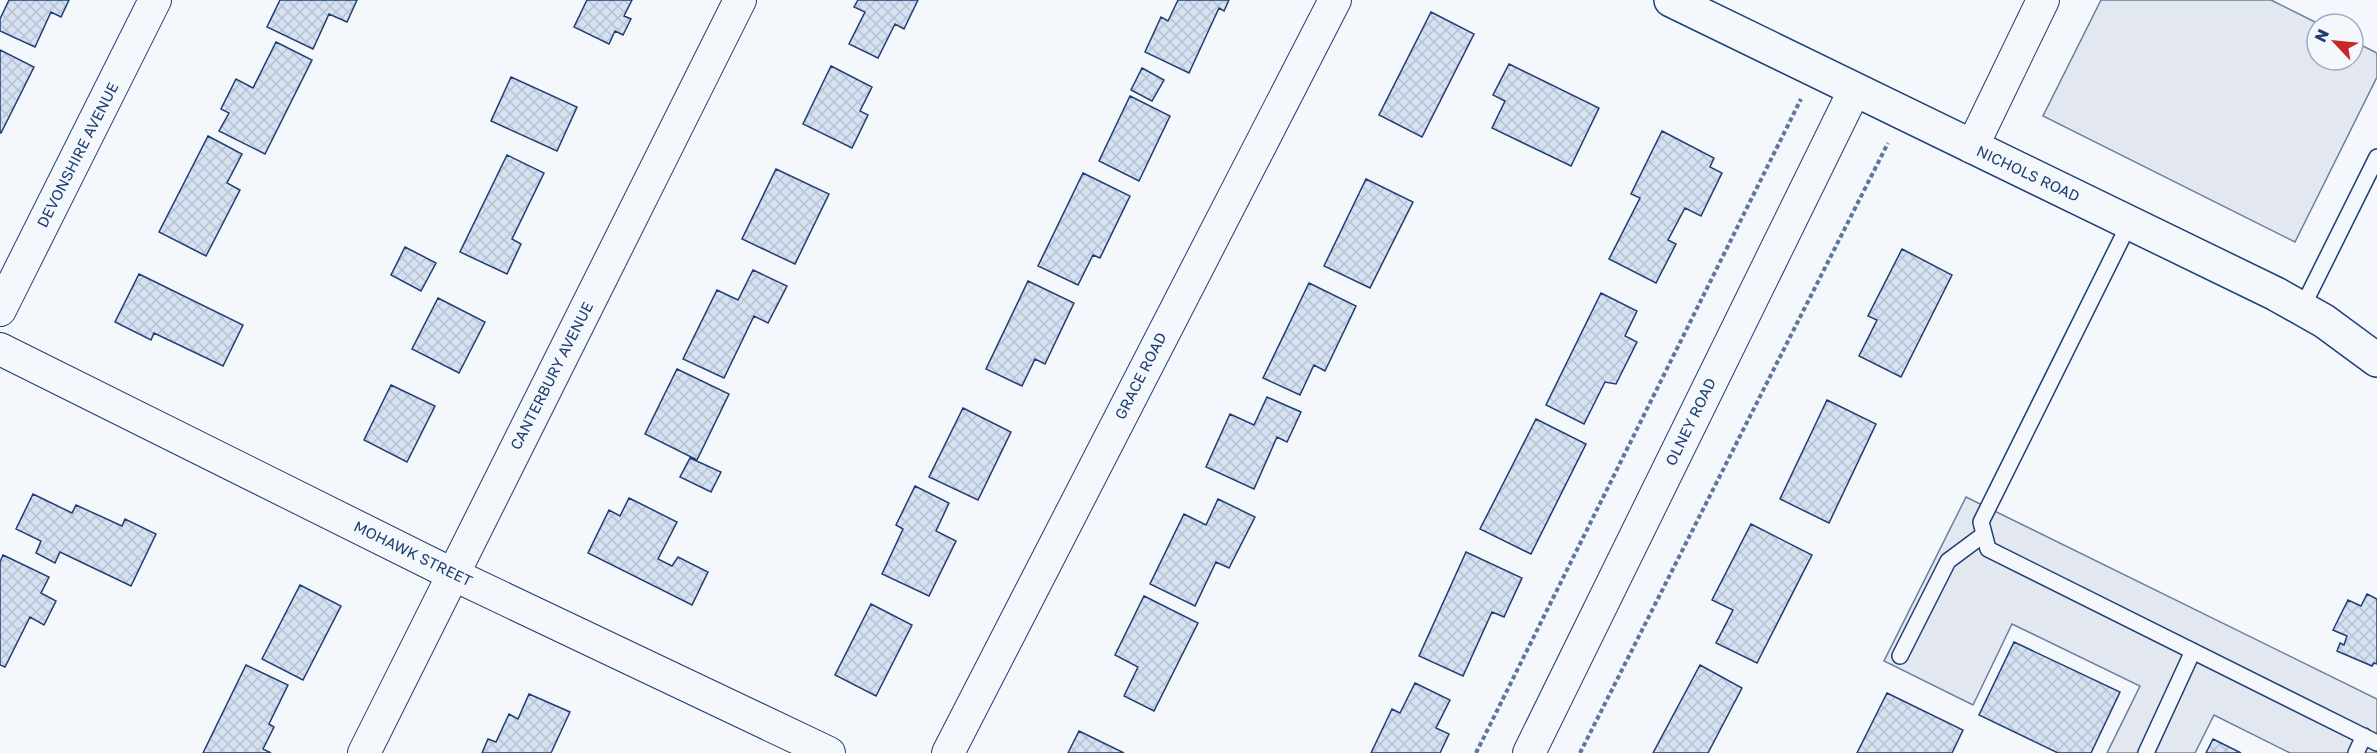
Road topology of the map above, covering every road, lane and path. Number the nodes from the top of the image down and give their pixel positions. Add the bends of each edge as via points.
1 (155, 0) edge
2 (740, 0) edge
3 (1335, 0) edge
4 (1671, 0) edge
5 (2043, 0) edge
6 (1814, 71) junction
7 (1854, 91) junction
8 (1902, 114) junction
9 (1972, 147) junction
10 (2377, 157) edge
11 (2130, 222) junction
12 (2302, 308) junction
13 (0, 310) edge
14 (0, 349) edge
15 (2377, 360) edge
16 (1983, 535) junction
17 (452, 574) junction
18 (2193, 651) junction
19 (1900, 656) dead end
20 (2370, 739) edge
21 (364, 753) edge
22 (829, 753) edge
23 (948, 753) edge
24 (1476, 753) edge
25 (1528, 753) edge
26 (1580, 753) edge
27 (2146, 753) edge
28 (2356, 753) edge

1 - 13 street, DEVONSHIRE AVENUE
2 - 17 street, CANTERBURY AVENUE
3 - 23 street, GRACE ROAD
4 - 6 street, NICHOLS ROAD
5 - 9 street
6 - 7 street, NICHOLS ROAD
6 - 24 path
7 - 8 street, NICHOLS ROAD
7 - 25 street, OLNEY ROAD
8 - 9 street, NICHOLS ROAD
8 - 26 path
9 - 11 street, NICHOLS ROAD
10 - 12 lane
11 - 12 street, NICHOLS ROAD
11 - 16 lane via 1981,522
12 - 15 street, NICHOLS ROAD
14 - 17 street, MOHAWK STREET
16 - 18 lane via 1988,549
16 - 19 lane via 1948,561
17 - 21 street, CANTERBURY AVENUE
17 - 22 street, MOHAWK STREET
18 - 20 lane
18 - 27 lane
20 - 28 lane

